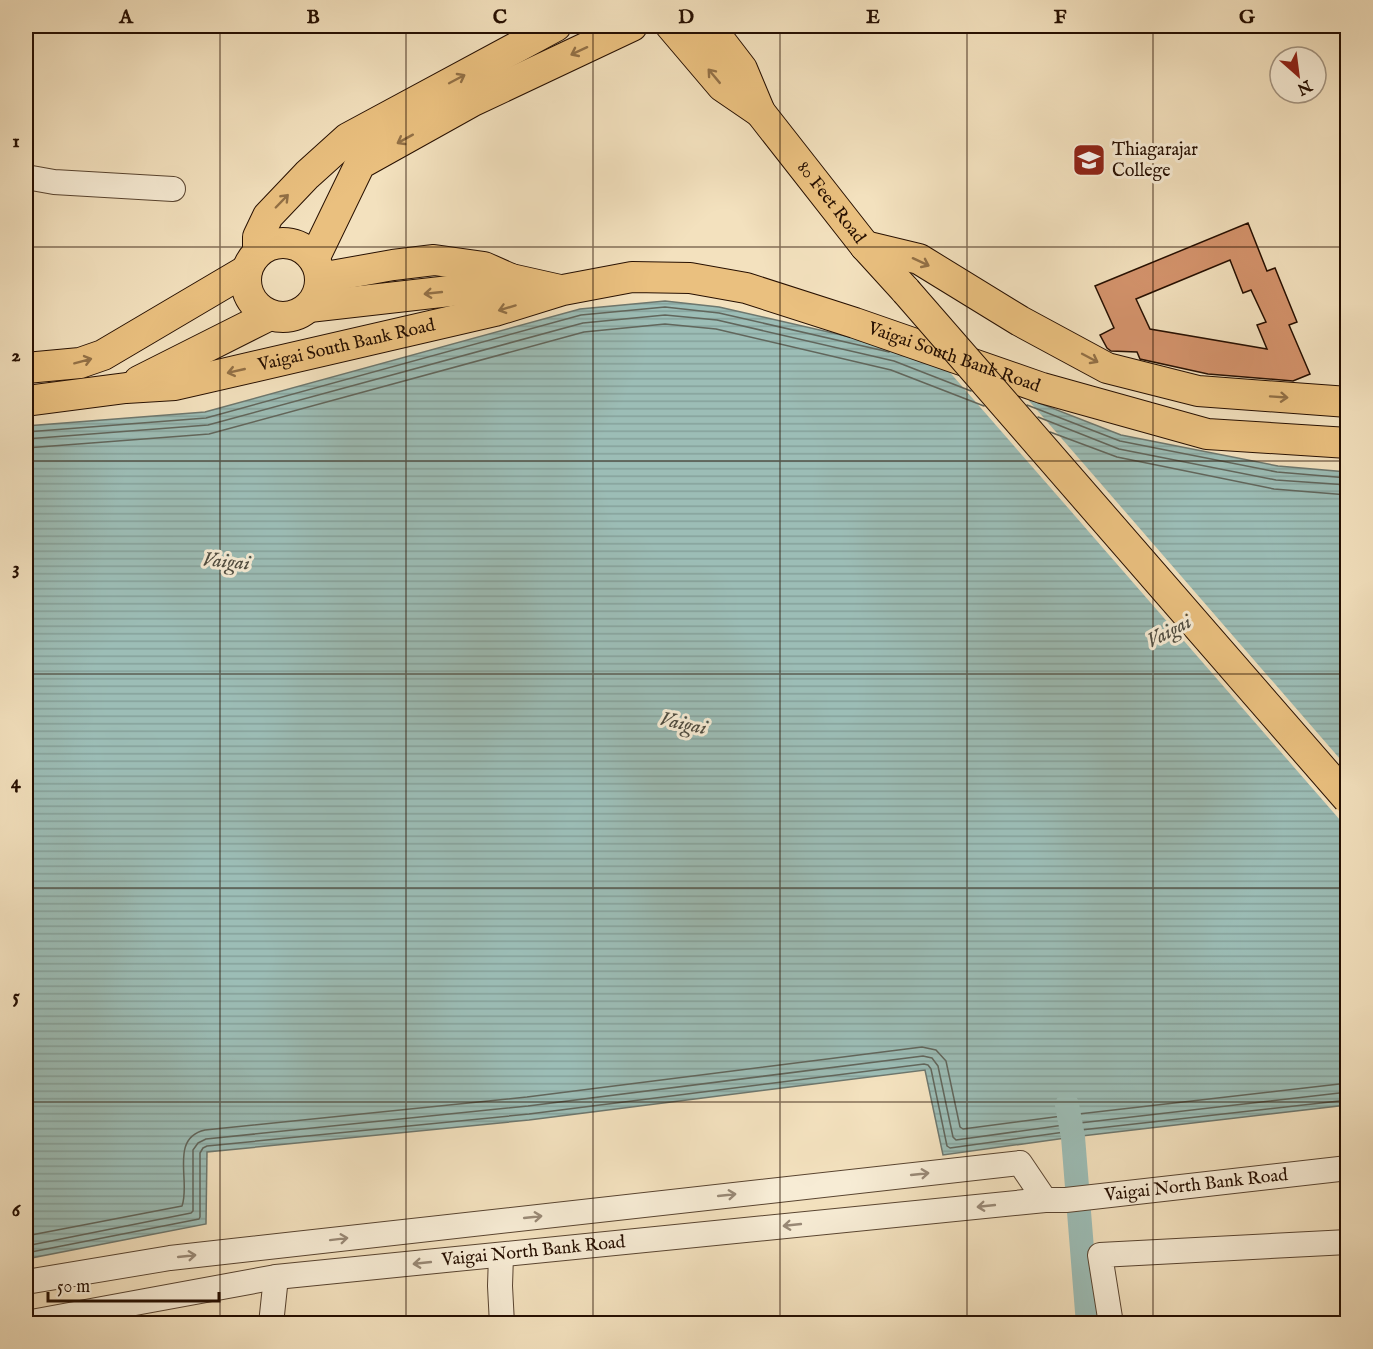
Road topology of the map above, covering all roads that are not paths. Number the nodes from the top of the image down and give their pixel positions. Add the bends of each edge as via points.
1 (556, 26) edge
2 (632, 26) edge
3 (671, 26) edge
4 (709, 26) edge
5 (760, 112) junction
6 (26, 177) edge
7 (173, 189) dead end
8 (865, 246) junction
9 (253, 261) junction
10 (317, 268) junction
11 (511, 279) junction
12 (563, 290) junction
13 (309, 306) junction
14 (270, 315) junction
15 (26, 368) edge
16 (126, 388) junction
17 (26, 400) edge
18 (1347, 402) edge
19 (1347, 443) edge
20 (1347, 799) edge
21 (1347, 1168) edge
22 (1056, 1200) junction
23 (1347, 1242) edge
24 (501, 1255) junction
25 (276, 1277) junction
26 (26, 1282) edge
27 (26, 1323) edge
28 (271, 1323) edge
29 (502, 1323) edge
30 (1111, 1323) edge

9 -> 1 main road via 268,216 348,138
2 -> 10 main road via 473,101 360,164
5 -> 3 main road, 80 Feet Road via 722,86
4 - 5 main road, 80 Feet Road via 742,69
5 - 8 main road, 80 Feet Road
6 - 7 street
8 -> 18 main road via 919,259 1107,368 1197,391
8 - 20 main road, 80 Feet Road, bridge
9 - 10 main road via 267,246 288,243 298,245
9 - 14 main road via 246,281 248,292 253,302
15 -> 9 main road via 80,363 104,355
10 - 11 main road via 434,260 484,267
10 - 13 main road via 319,289
11 - 12 main road, Vaigai South Bank Road
11 -> 13 main road, Vaigai South Bank Road via 485,287
12 -> 16 main road, Vaigai South Bank Road via 495,311 175,385
12 - 19 main road, Vaigai South Bank Road via 632,278 690,278 746,288 1042,388 1208,434
13 - 14 main road via 291,316
14 - 16 main road, Vaigai South Bank Road
16 - 17 main road, Vaigai South Bank Road
21 - 22 street, Vaigai North Bank Road
22 -> 24 street, Vaigai North Bank Road
26 -> 22 street via 170,1258 1020,1163
23 - 30 street via 1100,1255
24 -> 25 street, Vaigai North Bank Road
24 - 29 street
25 - 27 street, Vaigai North Bank Road
25 - 28 street

